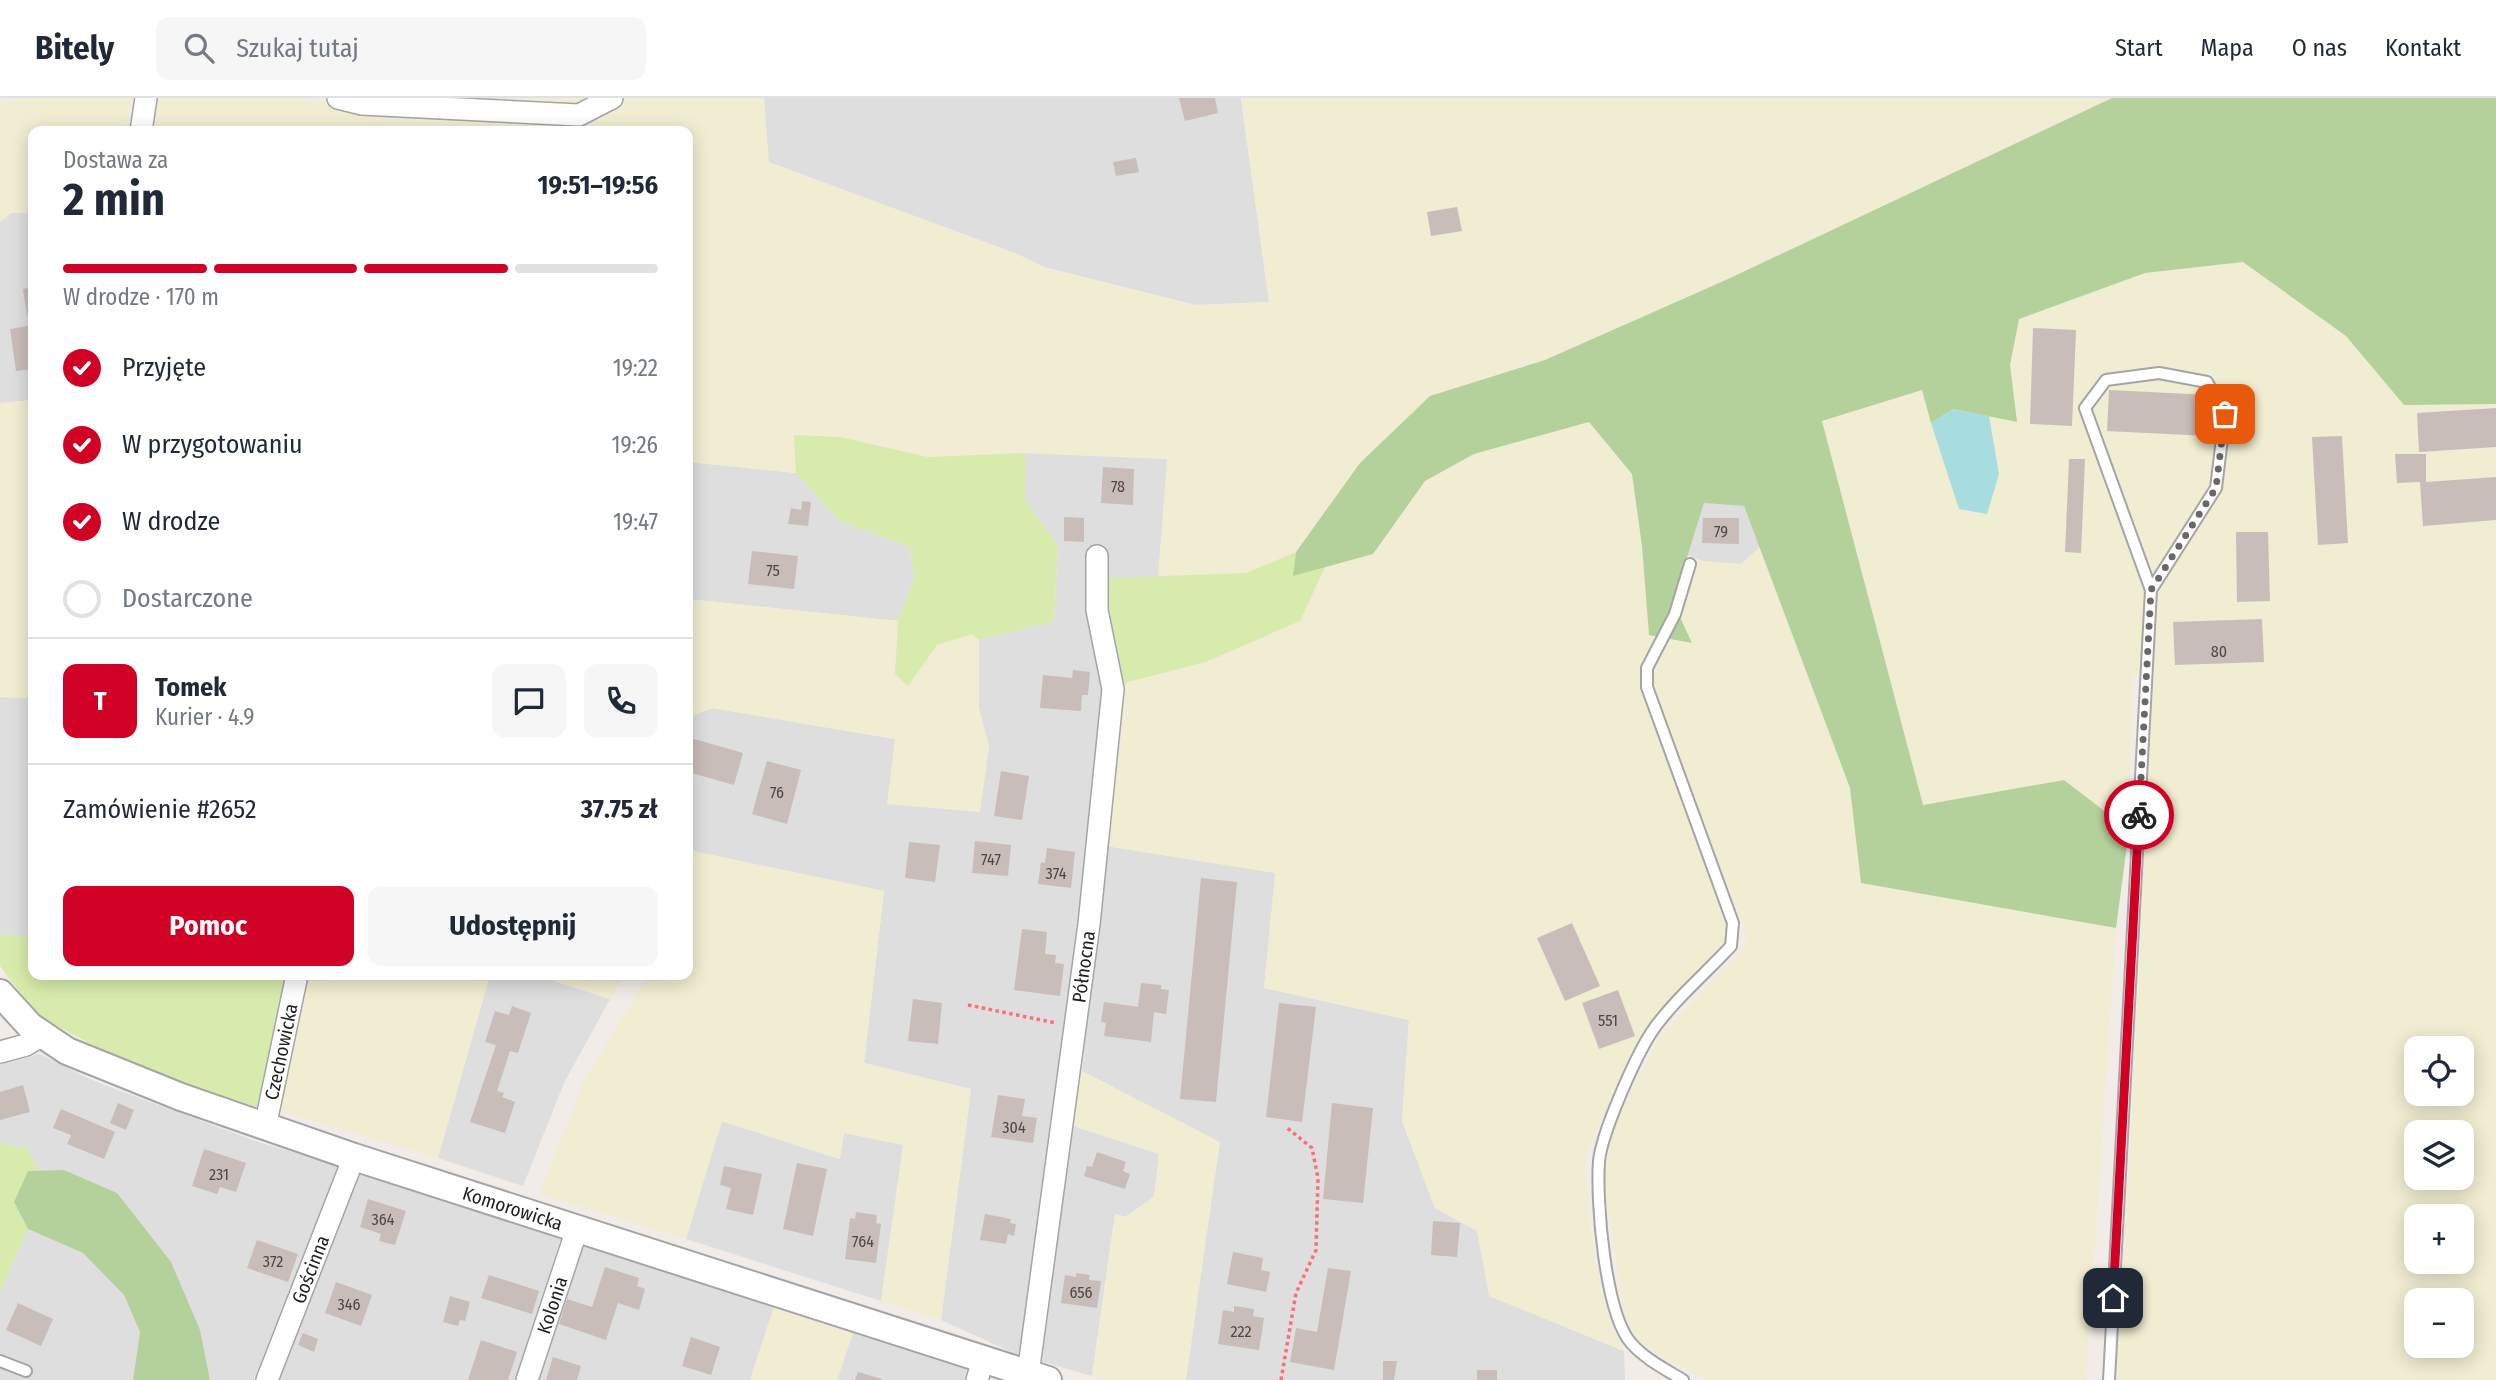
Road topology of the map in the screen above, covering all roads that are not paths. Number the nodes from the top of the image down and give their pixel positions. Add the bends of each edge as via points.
1 (146, 98) edge
2 (338, 98) edge
3 (612, 98) edge
4 (142, 126) edge
5 (1097, 556) dead end
6 (1690, 564) dead end
7 (2151, 590) junction
8 (296, 980) edge
9 (0, 993) edge
10 (43, 1035) junction
11 (0, 1052) edge
12 (265, 1127) junction
13 (354, 1157) junction
14 (577, 1229) junction
15 (0, 1361) edge
16 (980, 1370) edge
17 (26, 1371) dead end
18 (1038, 1377) edge
19 (267, 1380) edge
20 (527, 1380) edge
21 (1683, 1380) edge
22 (2109, 1380) edge

1 - 4 street
2 - 3 street via 362,104 579,115
5 - 18 street, Północna via 1097,610 1113,689
6 - 21 lane via 1675,614 1647,668 1647,687 1734,935 1731,946 1651,1032 1613,1115 1599,1159 1601,1227 1614,1307 1630,1342
7 - 7 lane via 2216,488 2225,414 2207,382 2159,373 2106,380 2085,408
7 - 22 lane
8 - 12 street, Czechowicka
9 - 10 street, Komorowicka
10 - 11 street
10 - 12 street, Komorowicka via 94,1063
12 - 13 street, Komorowicka
13 - 14 street, Komorowicka
13 - 19 street, Gościnna
14 - 16 street, Komorowicka
14 - 20 street, Kolonia
15 - 17 lane
16 - 18 street, Komorowicka

